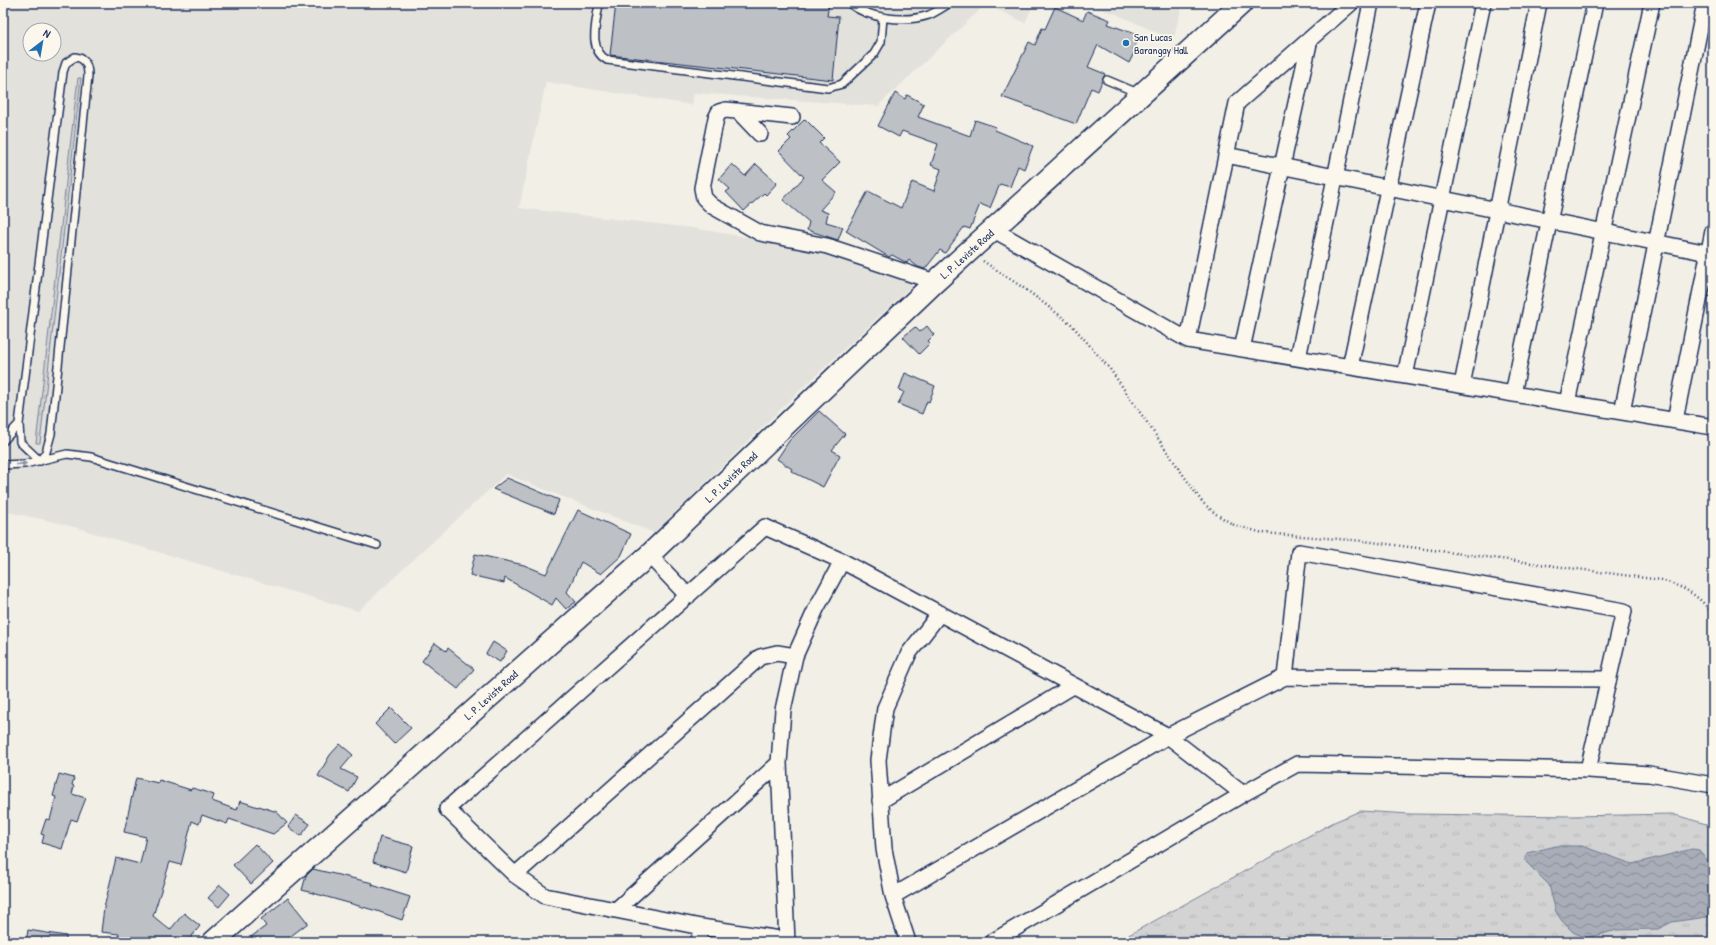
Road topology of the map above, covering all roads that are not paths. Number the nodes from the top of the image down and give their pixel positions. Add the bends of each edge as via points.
1 (599, 3) edge
2 (849, 3) edge
3 (950, 3) edge
4 (1242, 3) edge
5 (1351, 3) edge
6 (1371, 3) edge
7 (1428, 3) edge
8 (1483, 3) edge
9 (1539, 3) edge
10 (1595, 3) edge
11 (1652, 3) edge
12 (1705, 3) edge
13 (883, 17) junction
14 (1310, 39) junction
15 (1107, 80) dead end
16 (1142, 95) junction
17 (738, 111) junction
18 (792, 117) dead end
19 (760, 134) dead end
20 (1226, 155) junction
21 (1282, 166) junction
22 (1335, 177) junction
23 (1389, 188) junction
24 (1442, 199) junction
25 (1497, 210) junction
26 (1549, 221) junction
27 (994, 230) junction
28 (1713, 231) edge
29 (1604, 232) junction
30 (1656, 243) junction
31 (1711, 254) edge
32 (935, 282) junction
33 (1188, 340) junction
34 (1242, 349) junction
35 (1298, 358) junction
36 (1350, 367) junction
37 (1405, 376) junction
38 (1462, 385) junction
39 (1513, 394) junction
40 (1567, 403) junction
41 (1622, 412) junction
42 (1674, 420) junction
43 (20, 424) junction
44 (1713, 427) edge
45 (3, 441) edge
46 (40, 461) junction
47 (3, 465) edge
48 (377, 545) dead end
49 (649, 555) junction
50 (842, 561) junction
51 (688, 596) junction
52 (940, 614) junction
53 (795, 656) junction
54 (1285, 677) junction
55 (1609, 678) junction
56 (1074, 686) junction
57 (1168, 736) junction
58 (779, 763) junction
59 (1588, 770) junction
60 (1713, 785) edge
61 (1243, 794) junction
62 (880, 801) junction
63 (515, 875) junction
64 (893, 896) junction
65 (616, 910) junction
66 (701, 927) junction
67 (787, 941) edge
68 (213, 942) edge
69 (699, 942) edge
70 (908, 942) edge
71 (992, 942) edge

1 - 13 lane via 595,44 599,54 607,60 828,88 842,84 874,54 881,42
2 - 13 lane via 863,12
3 - 13 lane via 920,17
4 - 16 main road, L. P. Leviste Road
5 - 14 street
6 - 22 street
7 - 23 street
8 - 24 street
9 - 25 street
10 - 26 street
11 - 29 street
12 - 30 street
14 - 20 street via 1237,103
14 - 21 street
15 - 16 lane
16 - 27 main road, L. P. Leviste Road
17 - 18 street
17 - 19 street
17 - 32 street via 723,110 716,118 702,193 708,203 760,233 827,246
20 - 21 street
20 - 33 street
21 - 22 street
21 - 34 street
22 - 23 street
22 - 35 street
23 - 24 street
23 - 36 street
24 - 25 street
24 - 37 street
25 - 26 street
25 - 38 street
26 - 29 street
26 - 39 street
27 - 32 main road, L. P. Leviste Road
27 - 33 street
28 - 31 street
29 - 30 street
29 - 40 street
30 - 31 street
30 - 41 street
31 - 42 street
32 - 49 main road, L. P. Leviste Road
33 - 34 street
34 - 35 street
35 - 36 street
36 - 37 street
37 - 38 street
38 - 39 street
39 - 40 street
40 - 41 street
41 - 42 street
42 - 44 street
43 - 45 lane
43 - 46 lane via 20,442
43 - 46 lane via 63,72 70,59 80,58 87,64 88,76 51,434 46,452
47 -> 46 lane
46 - 48 lane via 67,454 91,457
49 - 51 street
49 - 68 main road, L. P. Leviste Road
50 - 51 street via 766,527
50 - 52 street
50 - 53 street
51 - 63 street via 447,810
52 - 56 street
52 - 62 street via 909,653 886,708 878,760
53 - 58 street via 783,710
53 - 63 street via 777,653 760,657
54 - 55 street
54 - 55 street via 1299,552 1624,611
54 - 57 street
55 - 59 street
56 - 57 street
56 - 62 street
57 - 61 street
57 - 64 street
58 - 65 street
58 - 67 street
59 - 60 street via 1650,774
59 - 61 street via 1297,764
61 - 71 street
62 - 64 street via 884,848
63 - 65 street via 545,896
64 - 70 street
65 - 66 street
66 - 67 street
66 - 69 street

